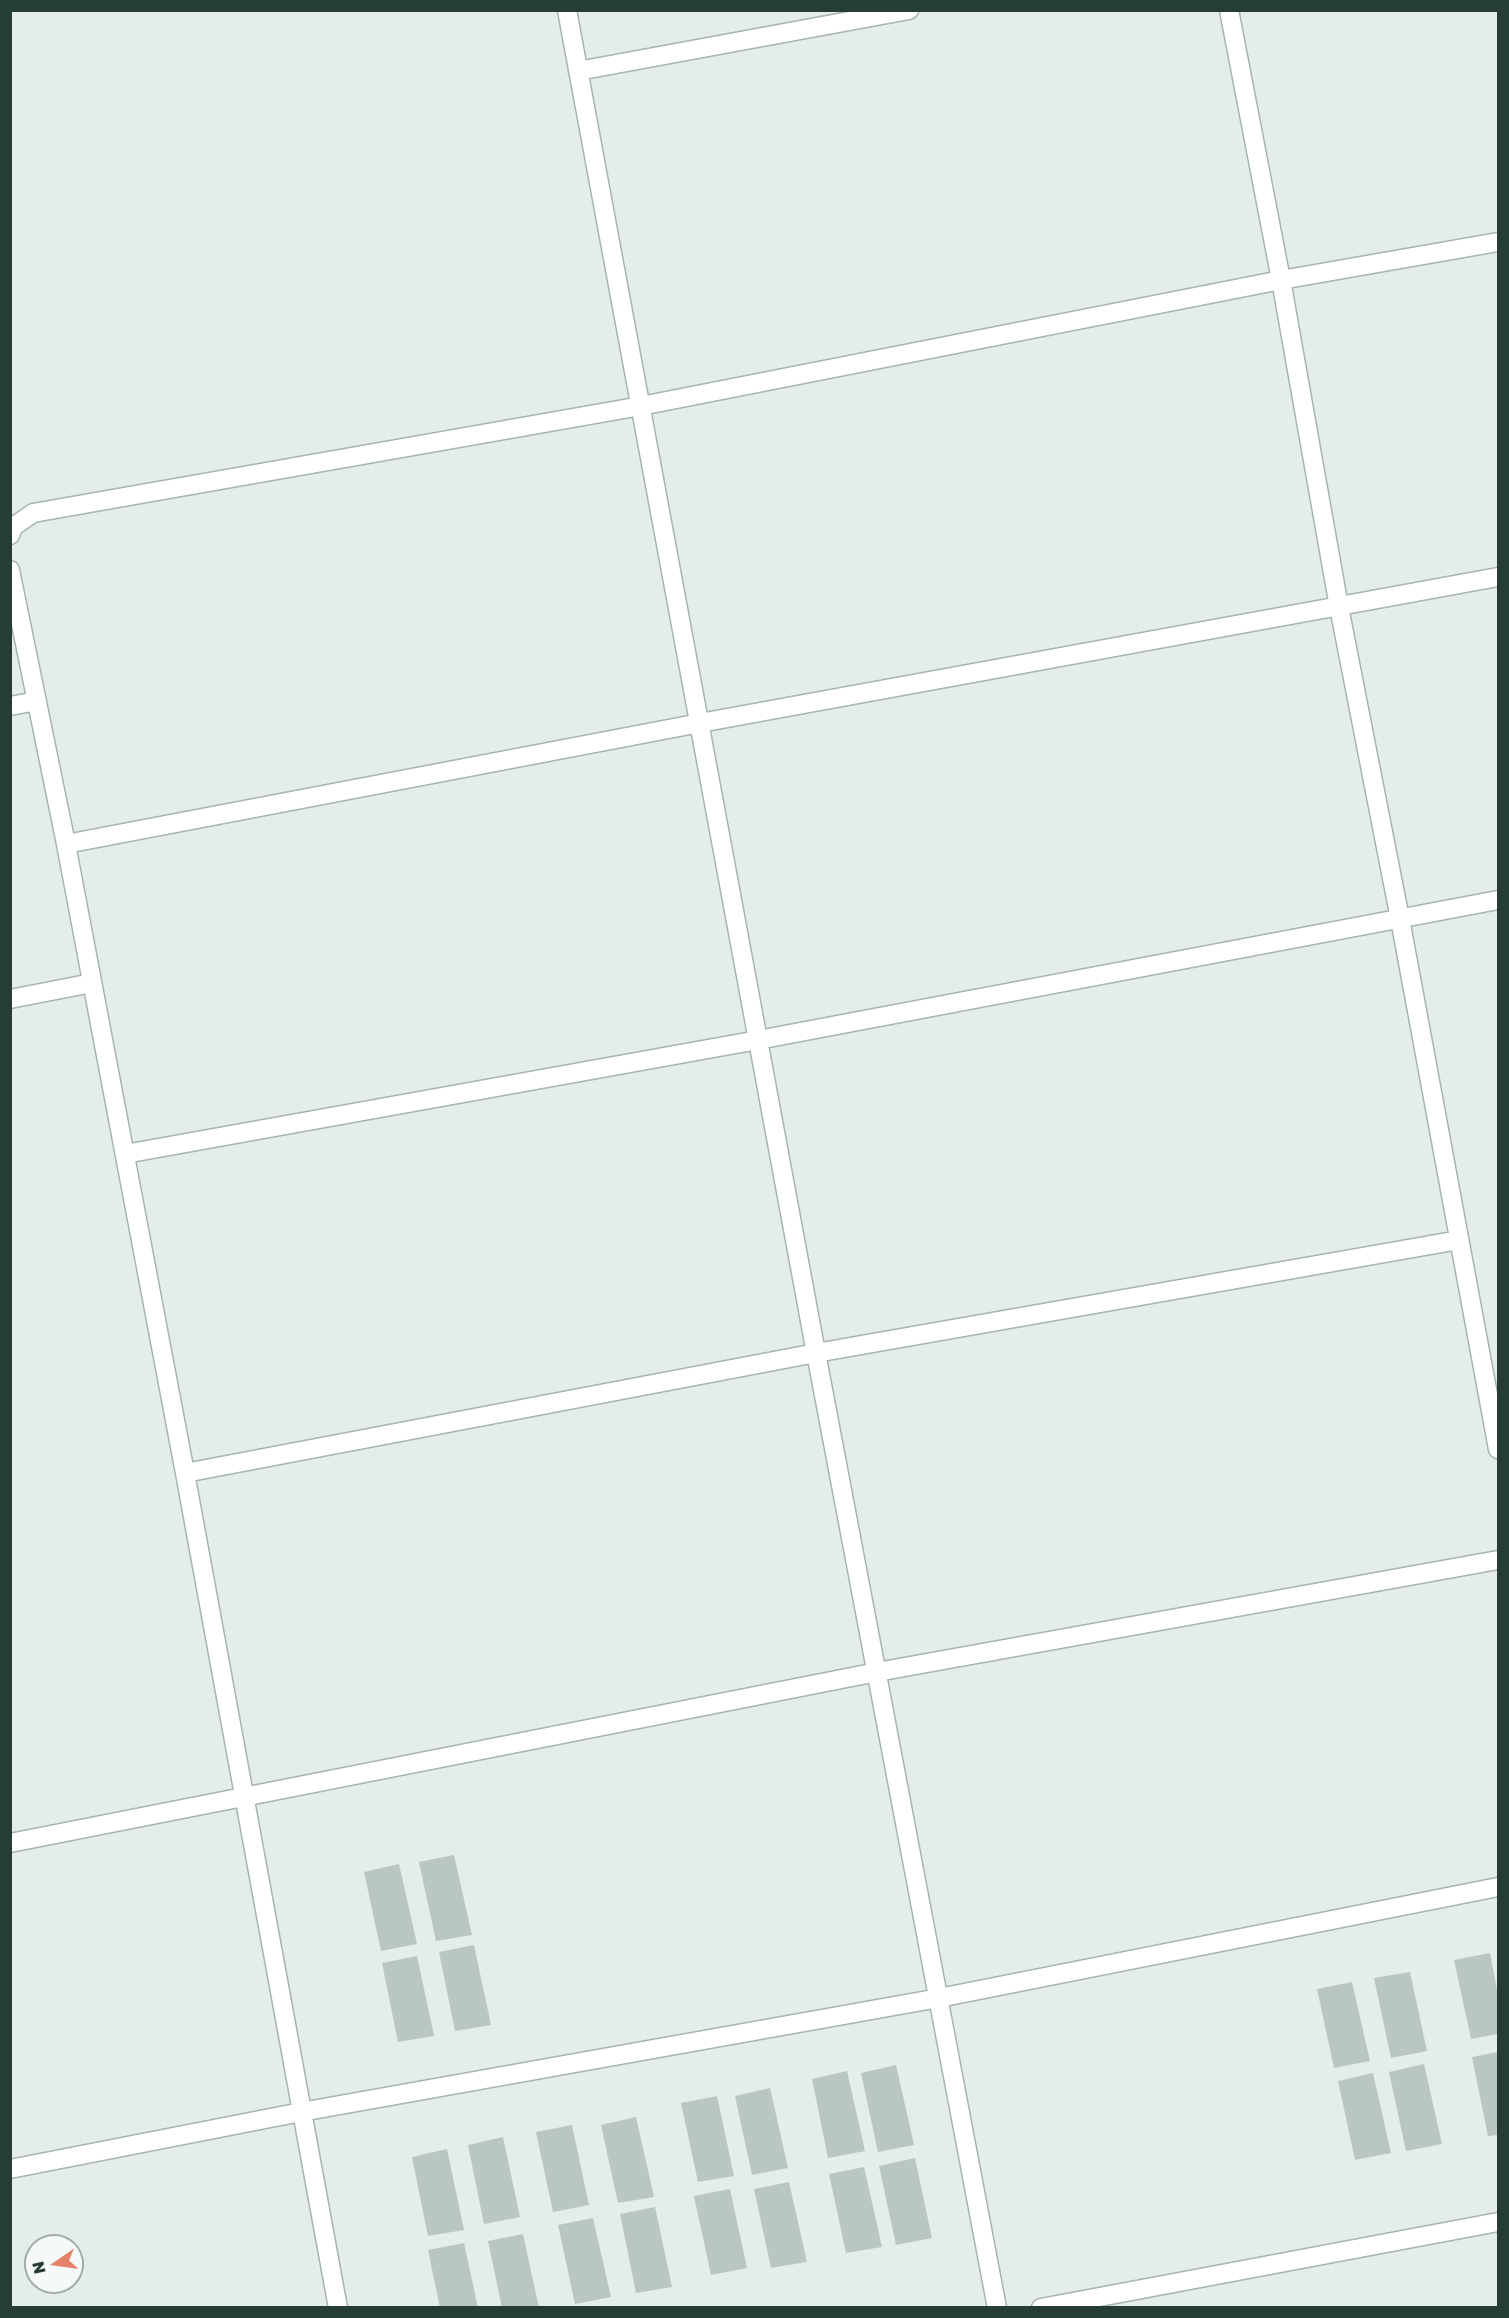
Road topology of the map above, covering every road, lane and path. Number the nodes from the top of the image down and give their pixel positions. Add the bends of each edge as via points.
1 (567, 10) edge
2 (909, 10) edge
3 (1229, 10) edge
4 (578, 70) junction
5 (1498, 242) edge
6 (1281, 280) junction
7 (641, 406) junction
8 (10, 535) edge
9 (10, 570) edge
10 (1498, 578) edge
11 (1340, 607) junction
12 (37, 702) junction
13 (10, 706) edge
14 (700, 723) junction
15 (66, 844) junction
16 (1498, 900) edge
17 (1400, 919) junction
18 (92, 983) junction
19 (10, 999) edge
20 (758, 1040) junction
21 (125, 1154) junction
22 (1460, 1240) junction
23 (816, 1353) junction
24 (1498, 1449) edge
25 (185, 1473) junction
26 (1498, 1560) edge
27 (877, 1672) junction
28 (246, 1797) junction
29 (10, 1843) edge
30 (1498, 1887) edge
31 (939, 1998) junction
32 (302, 2112) junction
33 (10, 2169) edge
34 (1498, 2222) edge
35 (338, 2307) edge
36 (998, 2307) edge
37 (1041, 2307) edge

1 - 4 street
2 - 4 street
3 - 6 street
4 - 7 street
5 - 6 street
6 - 7 street
6 - 11 street
7 - 8 street via 33,513 13,527
7 - 14 street
9 - 12 street
10 - 11 street
11 - 14 street
11 - 17 street
12 - 13 street
12 - 15 street
14 - 15 street
14 - 20 street
15 - 18 street
16 - 17 street
17 - 20 street
17 - 22 street
18 - 19 street
18 - 21 street
20 - 21 street
20 - 23 street
21 - 25 street
22 - 23 street
22 - 24 street
23 - 25 street
23 - 27 street
25 - 28 street
26 - 27 street
27 - 28 street
27 - 31 street
28 - 29 street
28 - 32 street
30 - 31 street
31 - 32 street
31 - 36 street
32 - 33 street
32 - 35 street
34 - 37 street

